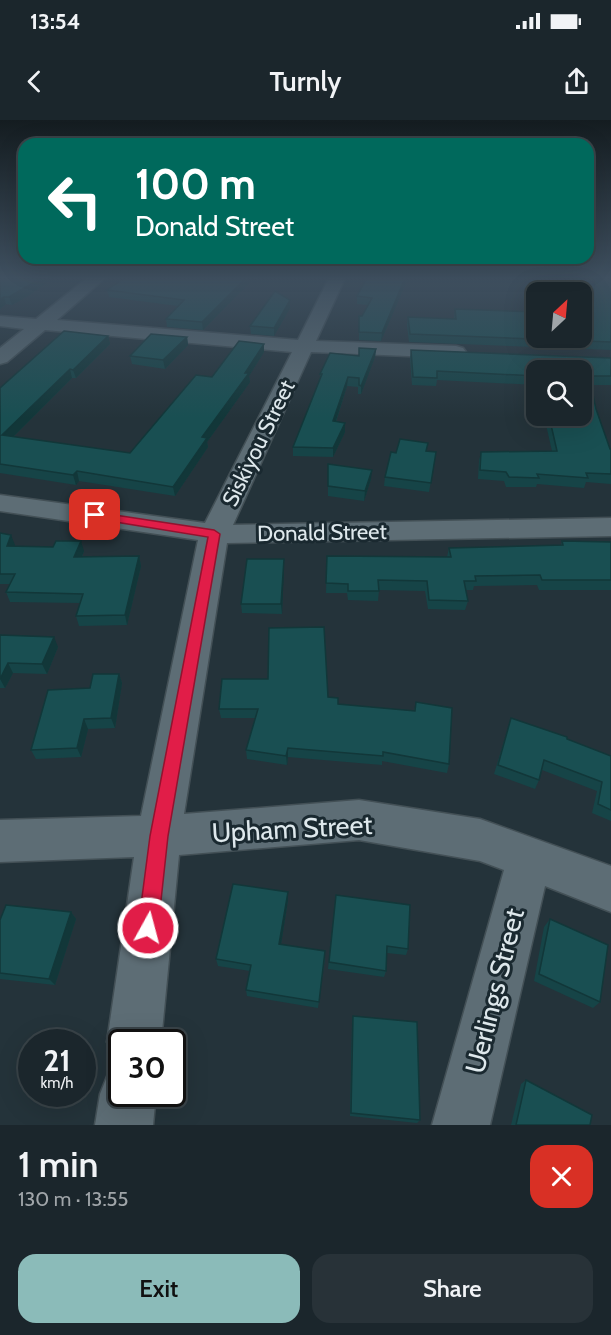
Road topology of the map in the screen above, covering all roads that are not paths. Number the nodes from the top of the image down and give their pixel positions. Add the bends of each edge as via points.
1 (18, 325) edge
2 (39, 325) edge
3 (51, 325) edge
4 (314, 325) edge
5 (0, 339) edge
6 (304, 346) junction
7 (469, 352) edge
8 (0, 358) edge
9 (0, 503) edge
10 (611, 527) edge
11 (214, 534) junction
12 (159, 836) junction
13 (0, 841) edge
14 (530, 858) junction
15 (611, 889) edge
16 (136, 1029) edge
17 (126, 1107) edge
18 (124, 1125) edge
19 (461, 1125) edge

1 - 5 street
2 - 8 street
3 - 6 street
4 - 6 street, Siskiyou Street
6 - 7 street
6 - 11 street, Siskiyou Street
9 - 11 street, Donald Street
10 - 11 street, Donald Street
11 - 12 street, Siskiyou Street
12 - 13 street, Upham Street
12 - 14 street, Upham Street via 359,820 480,840
12 - 16 street, Siskiyou Street
14 - 15 street, Upham Street
14 - 19 street, Uerlings Street
17 - 18 street

